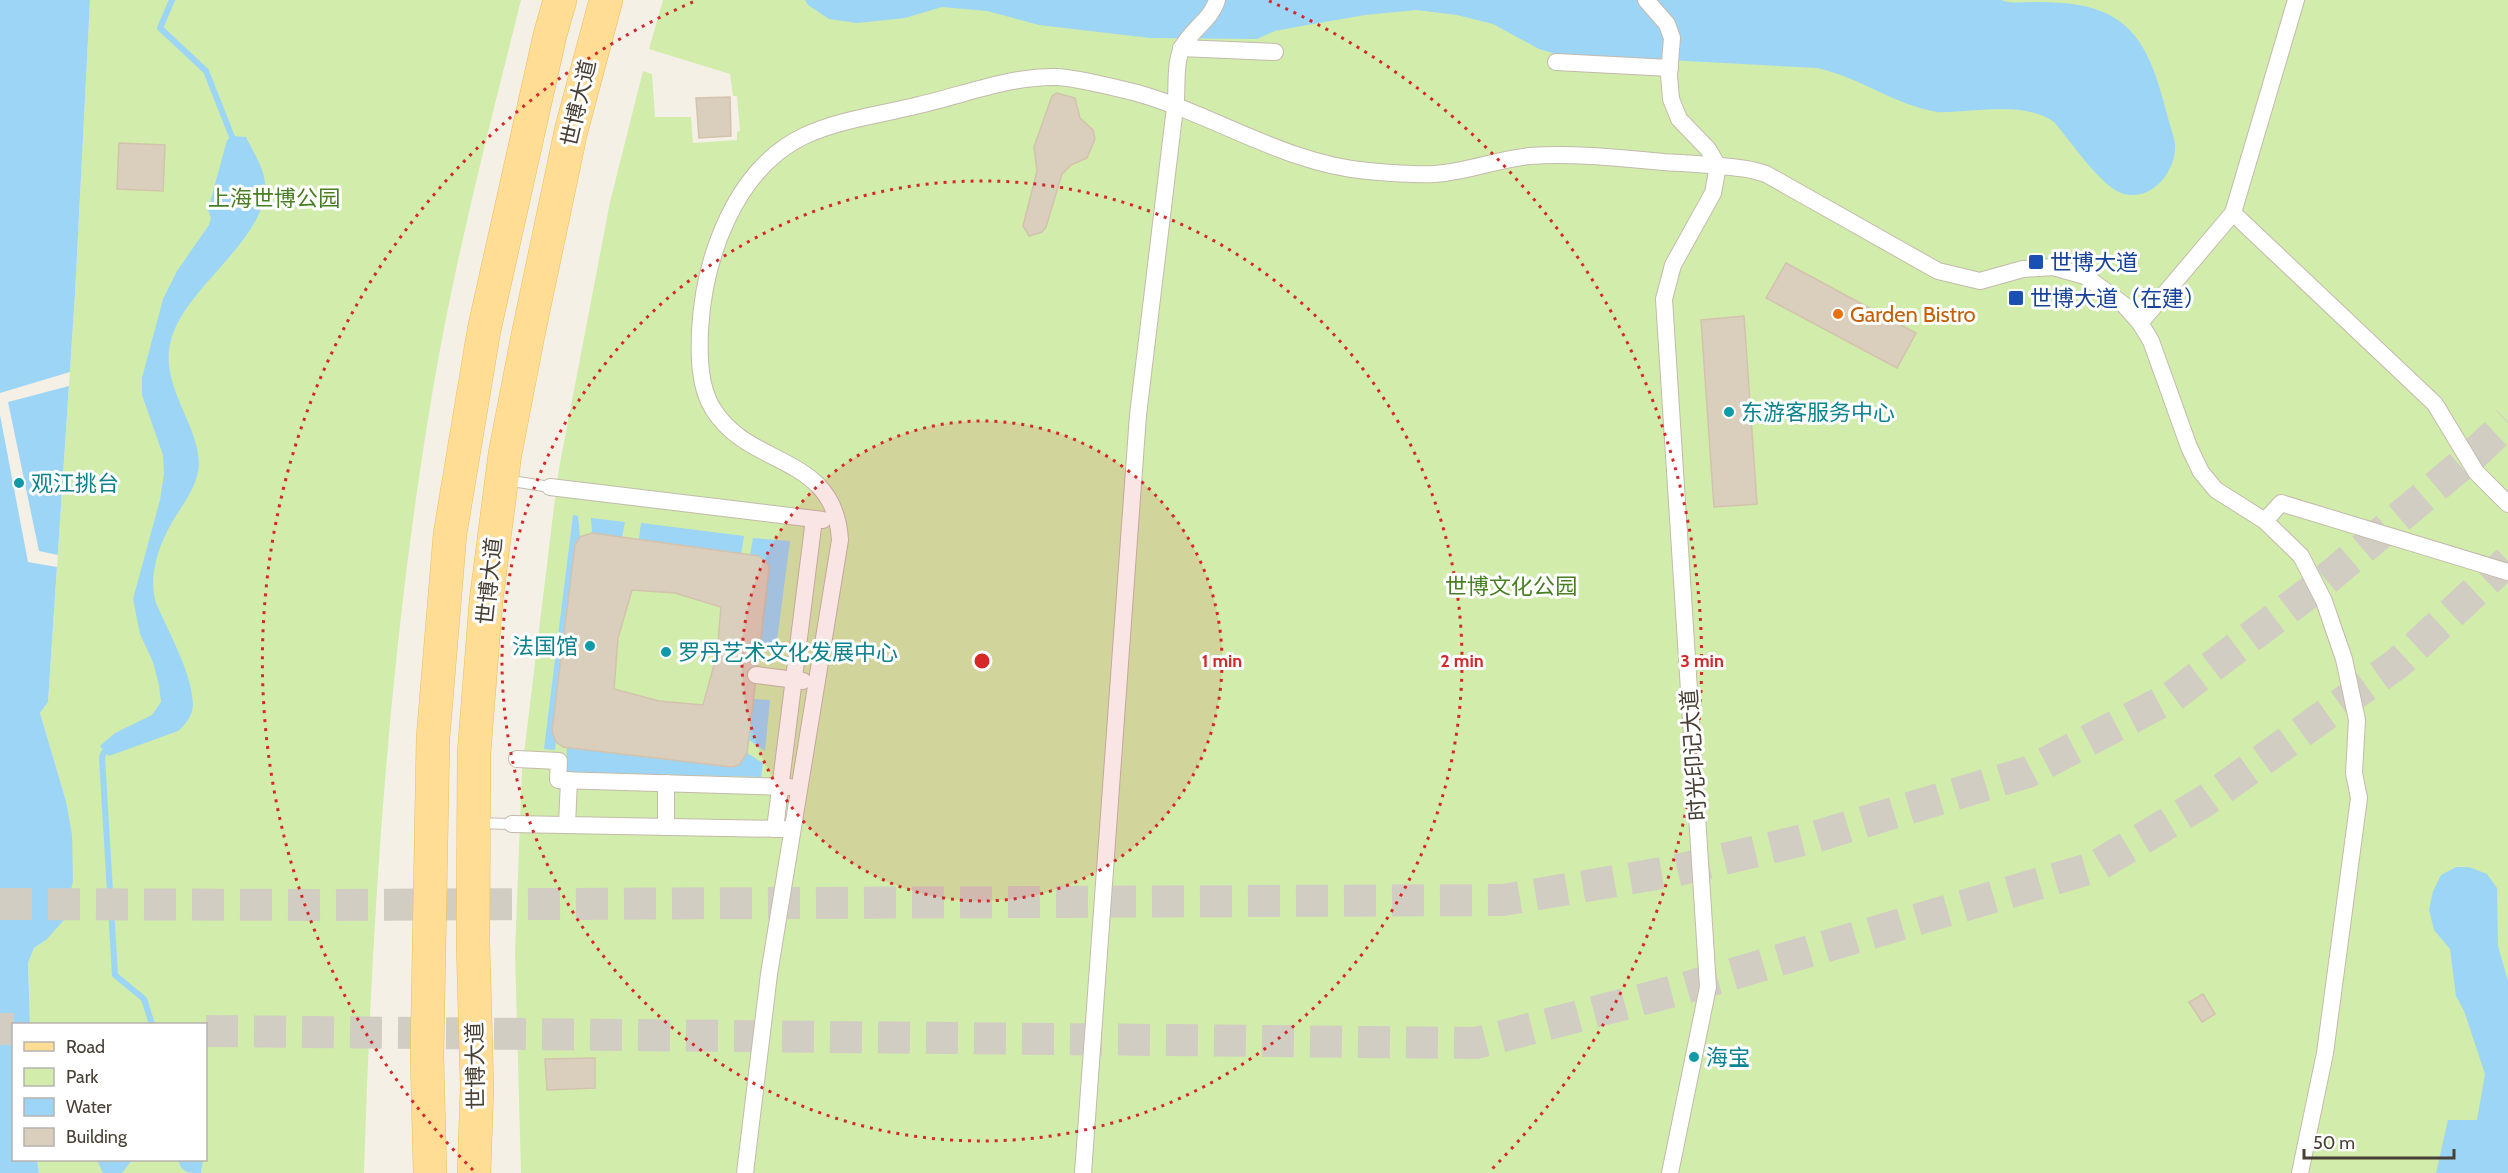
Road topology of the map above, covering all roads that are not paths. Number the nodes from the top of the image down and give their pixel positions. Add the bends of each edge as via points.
1 (560, 0) edge
2 (606, 0) edge
3 (1217, 0) edge
4 (1646, 0) edge
5 (2295, 0) edge
6 (1181, 48) junction
7 (1275, 52) dead end
8 (1556, 62) dead end
9 (1670, 68) junction
10 (1175, 107) junction
11 (1718, 166) junction
12 (2233, 213) junction
13 (2140, 323) junction
14 (501, 480) junction
15 (550, 487) joint
16 (2508, 504) edge
17 (814, 519) junction
18 (2265, 521) junction
19 (839, 522) junction
20 (2508, 572) edge
21 (756, 675) dead end
22 (794, 679) junction
23 (818, 683) junction
24 (517, 759) dead end
25 (569, 780) junction
26 (666, 783) junction
27 (781, 785) junction
28 (801, 789) junction
29 (474, 823) junction
30 (512, 824) joint
31 (567, 825) junction
32 (666, 827) junction
33 (794, 829) junction
34 (775, 830) junction
35 (430, 1173) edge
36 (474, 1173) edge
37 (745, 1173) edge
38 (1083, 1173) edge
39 (1670, 1173) edge
40 (2300, 1173) edge

1 - 35 main road, 世博大道 via 484,330 450,534 433,750 427,1056
2 - 14 main road, 世博大道 via 550,224
3 - 6 street via 1206,22
4 - 9 street via 1667,24 1672,38
5 - 12 street
6 - 7 street
6 - 10 street
8 - 9 street
9 - 11 street via 1671,99 1679,119 1708,149
10 - 11 street via 1310,159 1365,171 1436,174 1529,156 1601,156
10 - 19 street via 1137,93 1057,77 999,84 847,120 806,135 771,159 746,188 726,222 711,262 700,333 701,376 711,407 727,427 821,486
10 - 38 street via 1138,415
11 - 13 street via 1766,174 1938,271 1968,280 1980,281 2043,267 2085,276 2124,305
11 - 39 street, 时光印记大道 via 1713,193 1673,265 1664,299 1708,987
12 - 13 street
12 - 16 street via 2435,404 2476,472
13 - 18 street via 2160,361 2201,472 2216,490
14 - 15 lane
14 - 29 main road, 世博大道 via 477,706
15 - 17 street
17 - 19 street
17 - 22 street
18 - 20 street via 2281,503
18 - 40 street via 2301,556 2324,601 2344,659 2357,720 2354,773 2358,809 2325,1053
19 - 23 street via 839,548
21 - 22 street
22 - 23 street
22 - 27 street
23 - 28 street
24 - 25 street via 559,761 558,780
25 - 26 street
25 - 31 street
26 - 27 street
26 - 32 street
27 - 28 street
27 - 34 street
28 - 33 street
29 - 30 lane
29 - 36 main road, 世博大道
30 - 31 street
31 - 32 street
32 - 34 street
33 - 34 street
33 - 37 street via 769,974

